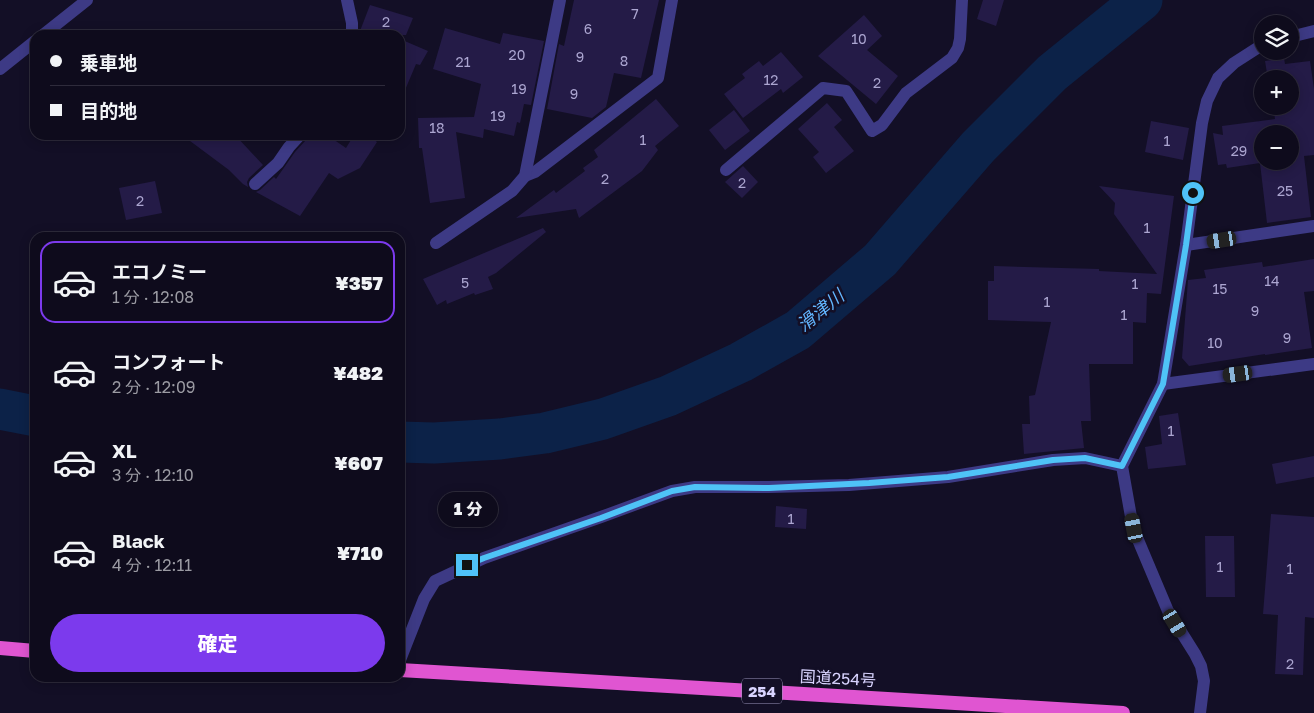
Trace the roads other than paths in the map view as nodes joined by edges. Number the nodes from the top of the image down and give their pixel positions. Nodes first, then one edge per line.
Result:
1 (87, 0) edge
2 (347, 0) edge
3 (560, 0) edge
4 (672, 0) edge
5 (962, 0) edge
6 (49, 30) edge
7 (352, 30) edge
8 (1314, 31) edge
9 (1299, 35) edge
10 (30, 45) edge
11 (1254, 50) edge
12 (0, 69) edge
13 (295, 140) edge
14 (726, 170) dead end
15 (525, 176) junction
16 (255, 184) dead end
17 (1314, 226) edge
18 (436, 243) dead end
19 (1186, 245) junction
20 (1314, 364) edge
21 (1163, 384) junction
22 (1122, 466) junction
23 (405, 647) edge
24 (0, 648) edge
25 (30, 651) edge
26 (405, 670) edge
27 (1123, 713) edge
28 (1200, 713) edge

1 - 6 street
2 - 7 street
3 - 15 street
4 - 15 street
5 - 14 street
8 - 9 street
10 - 12 street
11 - 19 street
13 - 16 street
15 - 18 street
17 - 19 street
19 - 21 street
20 - 21 street
21 - 22 street
22 - 23 street
22 - 28 street
24 - 25 highway
26 - 27 highway, 国道254号 / 254

